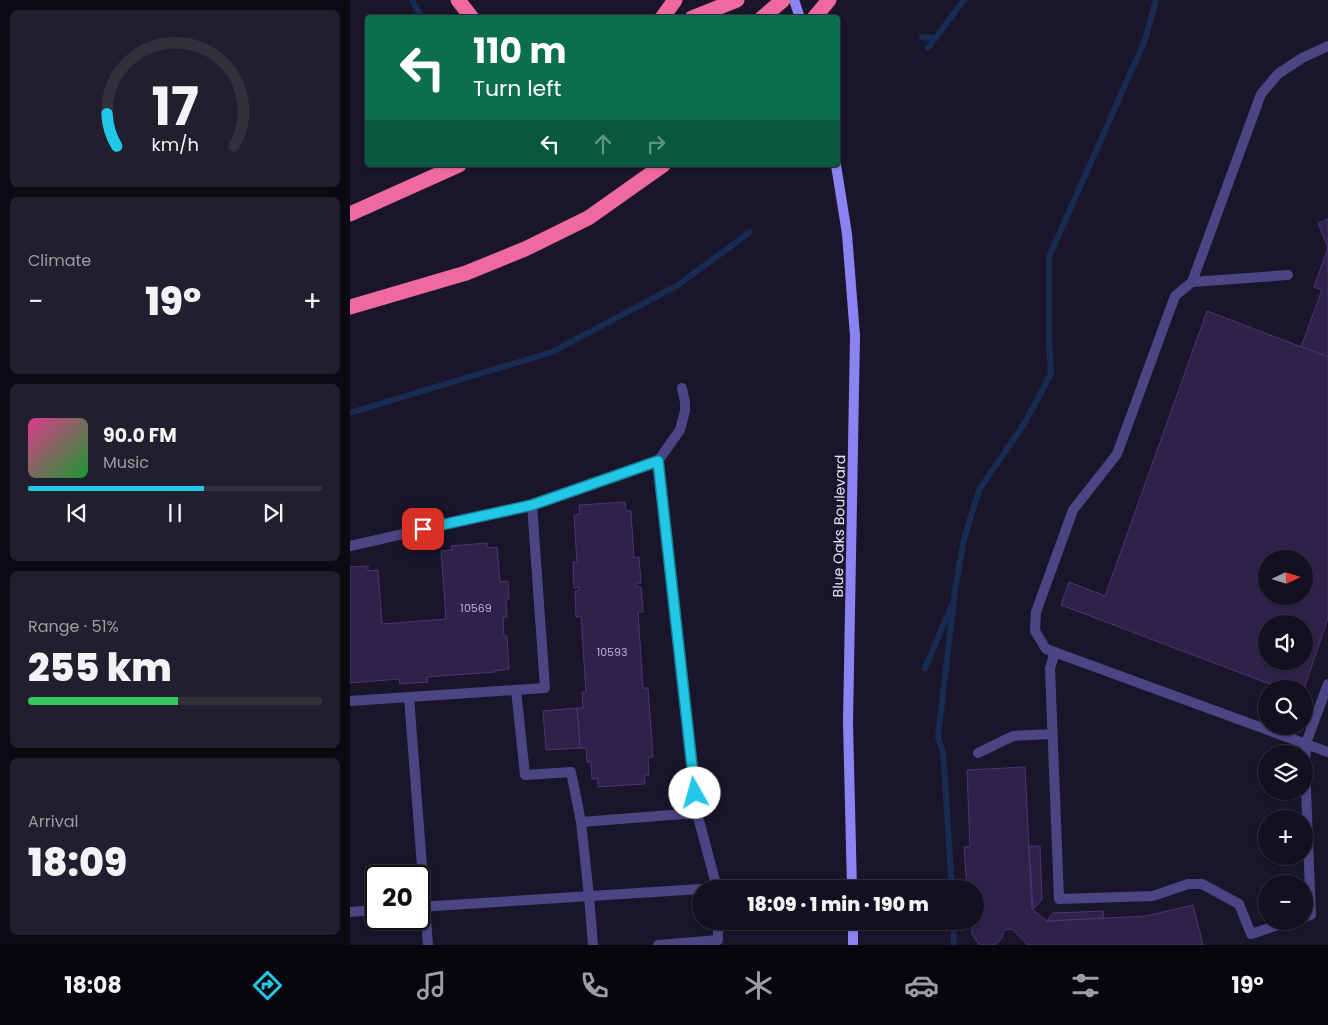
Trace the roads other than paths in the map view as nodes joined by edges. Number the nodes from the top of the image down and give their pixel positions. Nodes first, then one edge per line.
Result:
1 (458, 0) edge
2 (674, 0) edge
3 (737, 0) edge
4 (783, 0) edge
5 (794, 0) edge
6 (829, 0) edge
7 (470, 15) edge
8 (664, 15) edge
9 (700, 15) edge
10 (766, 15) edge
11 (799, 15) edge
12 (816, 15) edge
13 (1328, 46) edge
14 (455, 167) edge
15 (660, 167) edge
16 (836, 167) edge
17 (350, 214) edge
18 (1288, 275) dead end
19 (1192, 282) junction
20 (350, 307) edge
21 (682, 388) dead end
22 (658, 461) junction
23 (532, 505) junction
24 (350, 546) edge
25 (1055, 652) junction
26 (1328, 684) edge
27 (516, 690) junction
28 (409, 697) junction
29 (350, 701) edge
30 (1052, 734) junction
31 (1306, 743) junction
32 (1328, 752) edge
33 (978, 753) dead end
34 (697, 813) junction
35 (581, 822) junction
36 (419, 865) edge
37 (1309, 875) edge
38 (715, 880) edge
39 (852, 880) edge
40 (692, 890) edge
41 (589, 896) junction
42 (430, 906) edge
43 (365, 911) edge
44 (350, 912) edge
45 (426, 930) edge
46 (718, 930) edge
47 (853, 930) edge
48 (1263, 930) edge
49 (428, 945) edge
50 (593, 945) edge
51 (658, 945) edge
52 (853, 945) edge

1 - 7 highway
2 - 8 highway
3 - 9 highway
4 - 10 highway
5 - 11 main road
6 - 12 highway
13 - 19 lane
14 - 17 highway
15 - 20 highway
16 - 39 main road, Blue Oaks Boulevard
18 - 19 lane
19 - 25 lane
21 - 22 lane
22 - 23 lane
22 - 34 lane
23 - 24 lane
23 - 27 lane
25 - 30 lane
25 - 31 lane
26 - 31 lane
27 - 28 lane
27 - 35 lane
28 - 29 lane
28 - 36 lane
30 - 33 lane
30 - 48 lane
31 - 32 lane
31 - 37 lane
34 - 35 lane
34 - 38 lane
35 - 41 lane
40 - 41 lane
41 - 42 lane
41 - 50 lane
43 - 44 lane
45 - 49 lane
46 - 51 lane
47 - 52 main road

